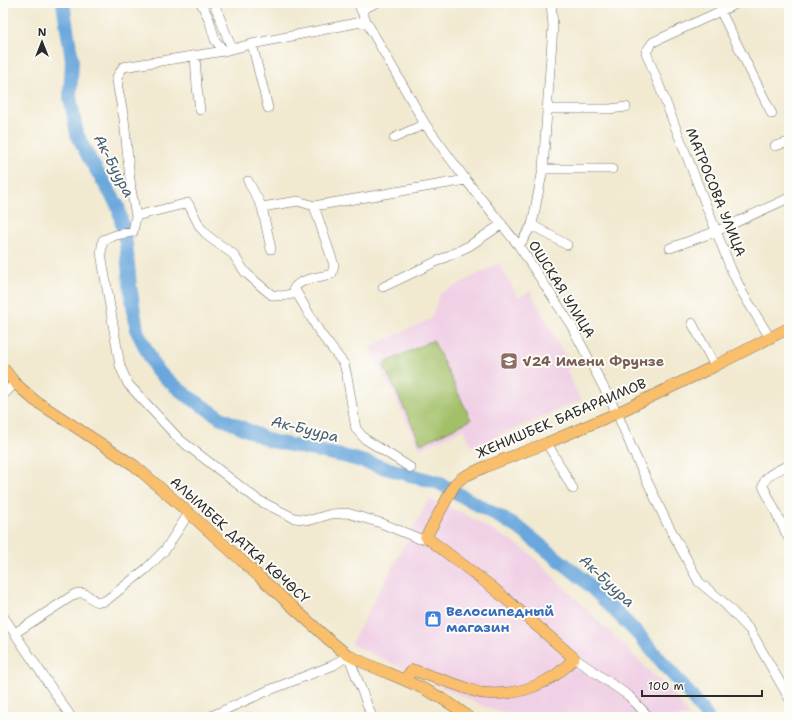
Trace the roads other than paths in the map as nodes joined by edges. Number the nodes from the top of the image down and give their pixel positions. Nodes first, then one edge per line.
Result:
1 (201, 3) edge
2 (214, 3) edge
3 (376, 3) edge
4 (551, 3) edge
5 (738, 3) edge
6 (359, 6) edge
7 (720, 10) junction
8 (366, 21) junction
9 (252, 44) junction
10 (228, 50) junction
11 (195, 55) junction
12 (626, 106) dead end
13 (268, 108) dead end
14 (547, 109) junction
15 (200, 110) dead end
16 (772, 114) dead end
17 (424, 124) junction
18 (394, 138) dead end
19 (789, 142) edge
20 (775, 146) dead end
21 (543, 169) junction
22 (612, 169) dead end
23 (466, 180) junction
24 (248, 181) dead end
25 (789, 198) edge
26 (314, 206) junction
27 (262, 207) junction
28 (136, 216) junction
29 (502, 224) junction
30 (532, 225) junction
31 (717, 231) junction
32 (567, 245) dead end
33 (519, 246) junction
34 (670, 248) dead end
35 (271, 249) dead end
36 (383, 287) dead end
37 (297, 293) junction
38 (692, 323) dead end
39 (789, 328) edge
40 (770, 338) junction
41 (715, 366) junction
42 (3, 368) edge
43 (15, 383) junction
44 (3, 395) edge
45 (617, 413) junction
46 (548, 443) junction
47 (789, 465) edge
48 (411, 468) dead end
49 (573, 489) dead end
50 (189, 513) junction
51 (426, 537) junction
52 (789, 539) edge
53 (3, 616) edge
54 (15, 632) junction
55 (348, 655) junction
56 (574, 658) junction
57 (404, 679) junction
58 (789, 698) edge
59 (213, 716) edge
60 (71, 717) edge
61 (372, 717) edge
62 (468, 717) edge
63 (649, 717) edge

1 - 10 street
2 - 10 street
3 - 6 street
4 - 14 street
5 - 7 street
6 - 8 street, ОШСКАЯ УЛИЦА
7 - 16 street
7 - 31 street, МАТРОСОВА УЛИЦА
8 - 9 street
8 - 17 street, ОШСКАЯ УЛИЦА
9 - 10 street
9 - 13 street
10 - 11 street
11 - 15 street
11 - 28 street
12 - 14 street
14 - 21 street
17 - 18 street
17 - 23 street, ОШСКАЯ УЛИЦА
19 - 20 street
21 - 22 street
21 - 30 street
23 - 26 street
23 - 29 street, ОШСКАЯ УЛИЦА
24 - 27 street
25 - 31 street
26 - 27 street
26 - 37 street
27 - 35 street
28 - 37 street
28 - 51 street
29 - 33 street, ОШСКАЯ УЛИЦА
29 - 36 street
30 - 32 street
30 - 33 street
31 - 34 street
31 - 40 street, МАТРОСОВА УЛИЦА
33 - 45 street, ОШСКАЯ УЛИЦА
37 - 48 street
38 - 41 street
39 - 40 main road, ЖЕНИШБЕК БАБАРАИМОВ
40 - 41 main road, ЖЕНИШБЕК БАБАРАИМОВ
41 - 45 main road, ЖЕНИШБЕК БАБАРАИМОВ
42 - 43 main road, АЛЫМБЕК ДАТКА КӨЧӨСҮ
43 - 44 street
43 - 50 main road, АЛЫМБЕК ДАТКА КӨЧӨСҮ
45 - 46 main road, ЖЕНИШБЕК БАБАРАИМОВ
45 - 58 street, ОШСКАЯ УЛИЦА
46 - 49 street
46 - 51 main road, ЖЕНИШБЕК БАБАРАИМОВ
47 - 52 street
50 - 54 street
50 - 55 main road, АЛЫМБЕК ДАТКА КӨЧӨСҮ
51 - 56 main road
53 - 54 street
54 - 60 street
55 - 57 main road, АЛЫМБЕК ДАТКА КӨЧӨСҮ
55 - 59 street
55 - 61 street
56 - 57 main road
56 - 63 street
57 - 62 main road, АЛЫМБЕК ДАТКА КӨЧӨСҮ

